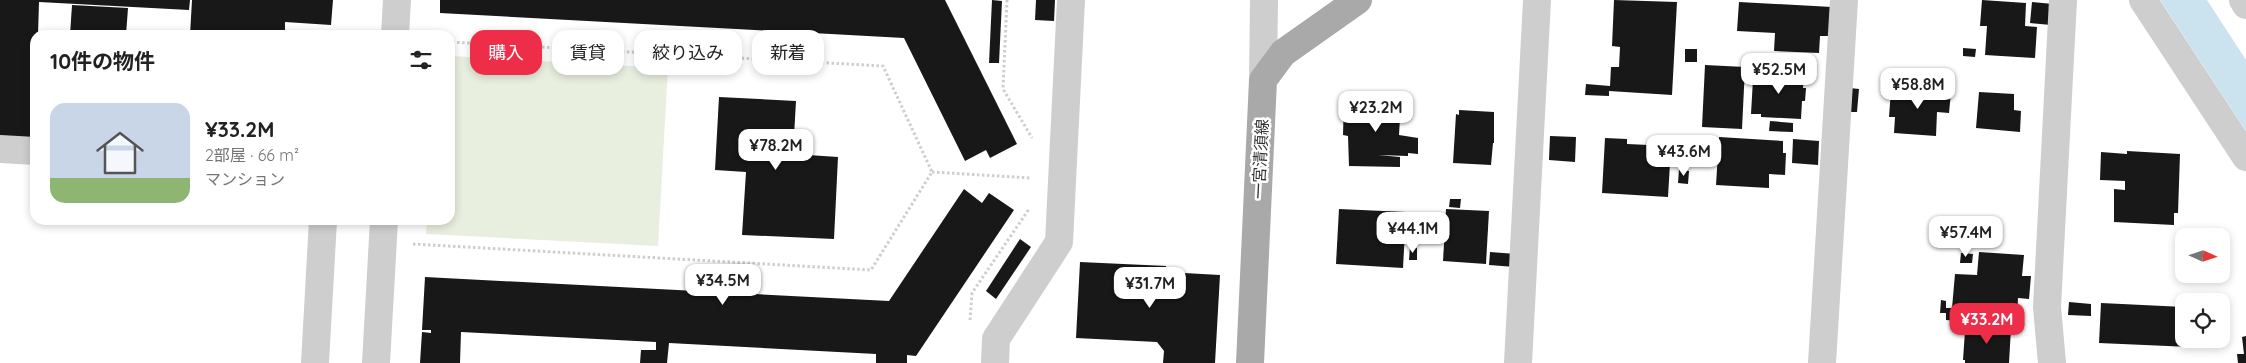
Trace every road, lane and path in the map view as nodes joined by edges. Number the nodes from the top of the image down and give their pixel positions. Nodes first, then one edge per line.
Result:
1 (397, 0) edge
2 (1008, 0) edge
3 (1071, 0) edge
4 (1264, 0) edge
5 (1358, 0) edge
6 (1537, 0) edge
7 (1844, 0) edge
8 (2063, 0) edge
9 (2143, 0) edge
10 (2243, 0) edge
11 (2246, 5) edge
12 (395, 30) edge
13 (455, 42) edge
14 (1263, 80) junction
15 (1035, 144) dead end
16 (0, 149) edge
17 (30, 151) edge
18 (2246, 157) edge
19 (932, 172) junction
20 (1055, 180) junction
21 (323, 225) edge
22 (383, 231) edge
23 (970, 328) dead end
24 (315, 363) edge
25 (376, 363) edge
26 (995, 363) edge
27 (1250, 363) edge
28 (1518, 363) edge
29 (1822, 363) edge
30 (2052, 363) edge

1 - 12 street
2 - 15 path
3 - 20 street
4 - 14 street
5 - 14 main road
6 - 28 street
7 - 29 street
8 - 30 street
9 - 18 street
10 - 11 street
13 - 19 path
14 - 27 main road, 一宮清須線
16 - 17 street
19 - 20 path
19 - 22 path
20 - 23 path
20 - 26 street
21 - 24 street
22 - 25 street

